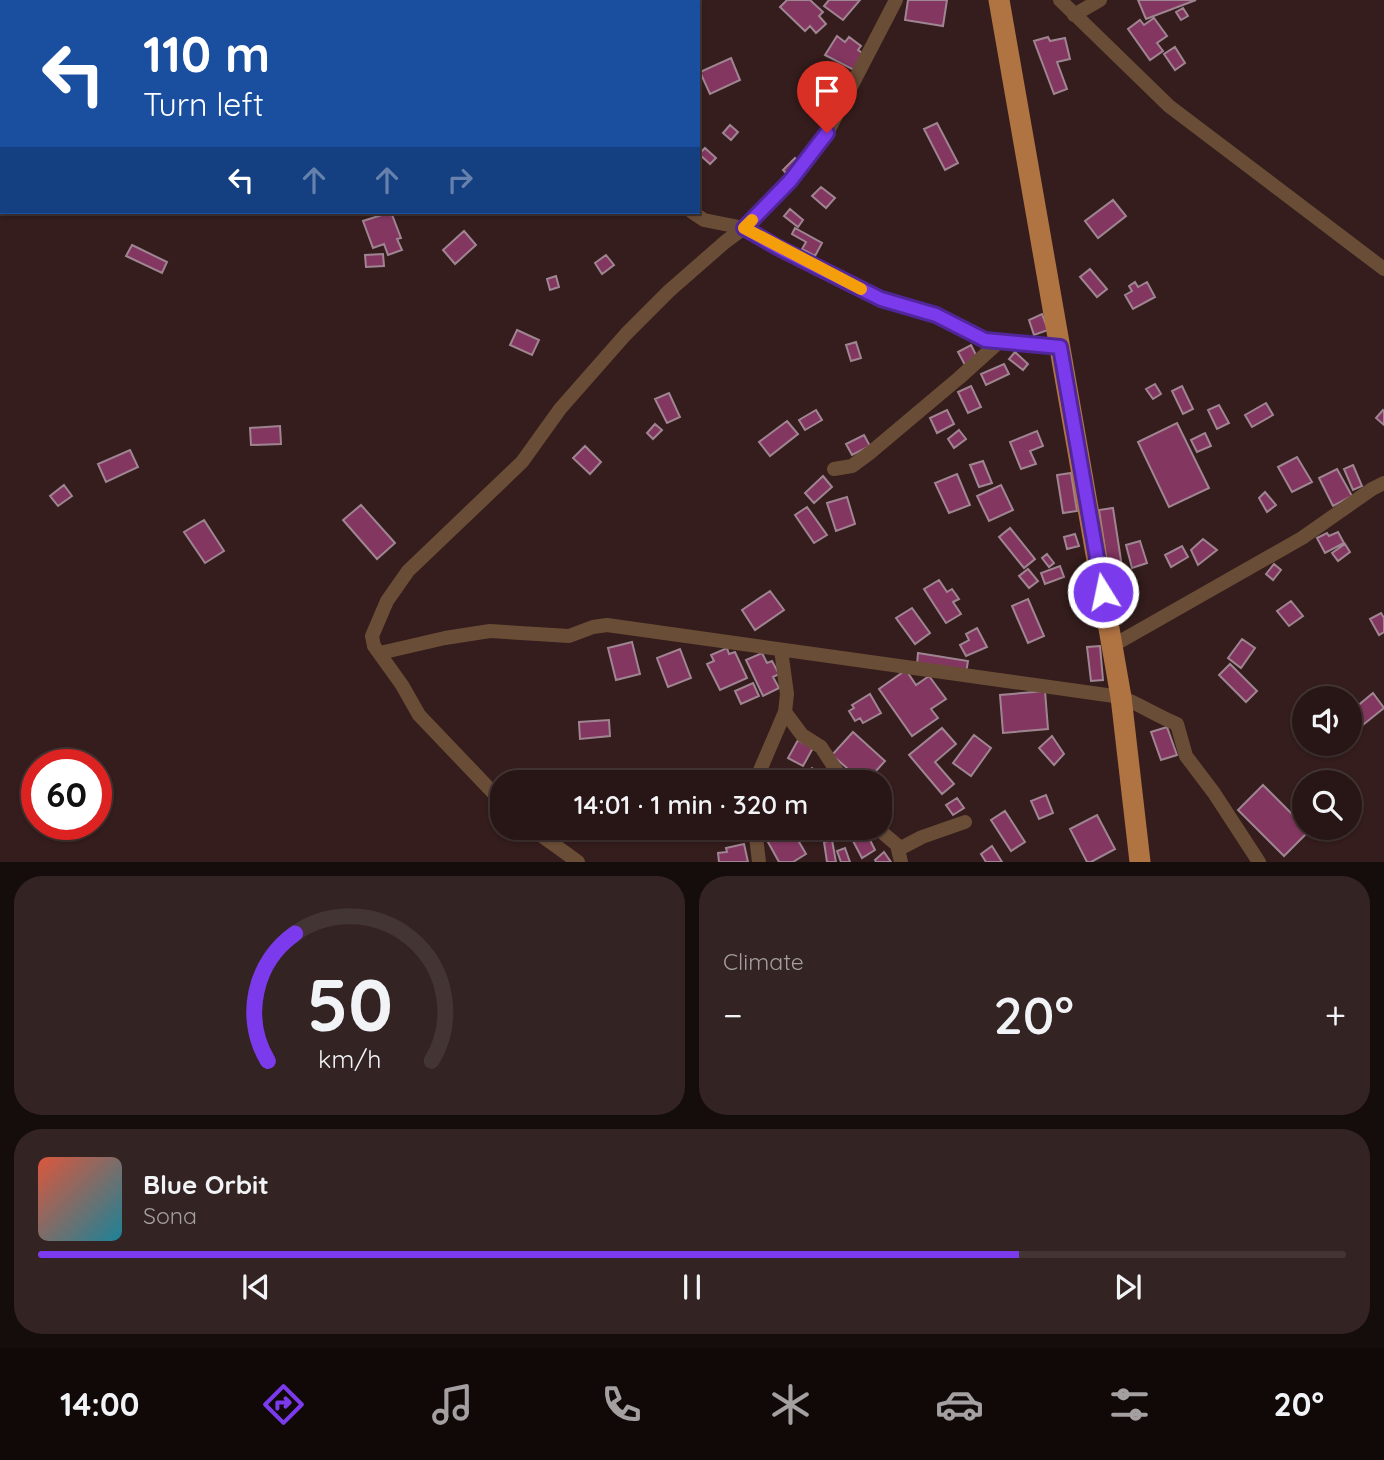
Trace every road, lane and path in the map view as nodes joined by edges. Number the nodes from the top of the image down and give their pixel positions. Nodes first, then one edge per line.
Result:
1 (896, 0) edge
2 (999, 0) edge
3 (1060, 0) edge
4 (1100, 0) edge
5 (1074, 15) junction
6 (695, 214) edge
7 (744, 228) junction
8 (1384, 269) edge
9 (999, 342) junction
10 (1060, 347) junction
11 (834, 469) dead end
12 (1384, 483) edge
13 (1112, 646) junction
14 (781, 650) junction
15 (380, 653) junction
16 (1121, 697) junction
17 (785, 712) junction
18 (760, 770) edge
19 (836, 770) edge
20 (490, 789) edge
21 (965, 822) dead end
22 (548, 840) edge
23 (756, 840) edge
24 (891, 840) edge
25 (897, 845) junction
26 (578, 862) edge
27 (759, 862) edge
28 (901, 862) edge
29 (1140, 862) edge
30 (1259, 862) edge

1 - 7 street
2 - 10 main road
3 - 5 street
4 - 5 street
5 - 8 street
6 - 7 street
7 - 9 street
7 - 15 street
9 - 10 street
9 - 11 street
10 - 13 main road
12 - 13 street
13 - 16 main road
14 - 15 street
14 - 16 street
14 - 17 street
15 - 20 street
16 - 29 main road
16 - 30 street
17 - 18 street
17 - 19 street
21 - 25 street
22 - 26 street
23 - 27 street
24 - 25 street
25 - 28 street

